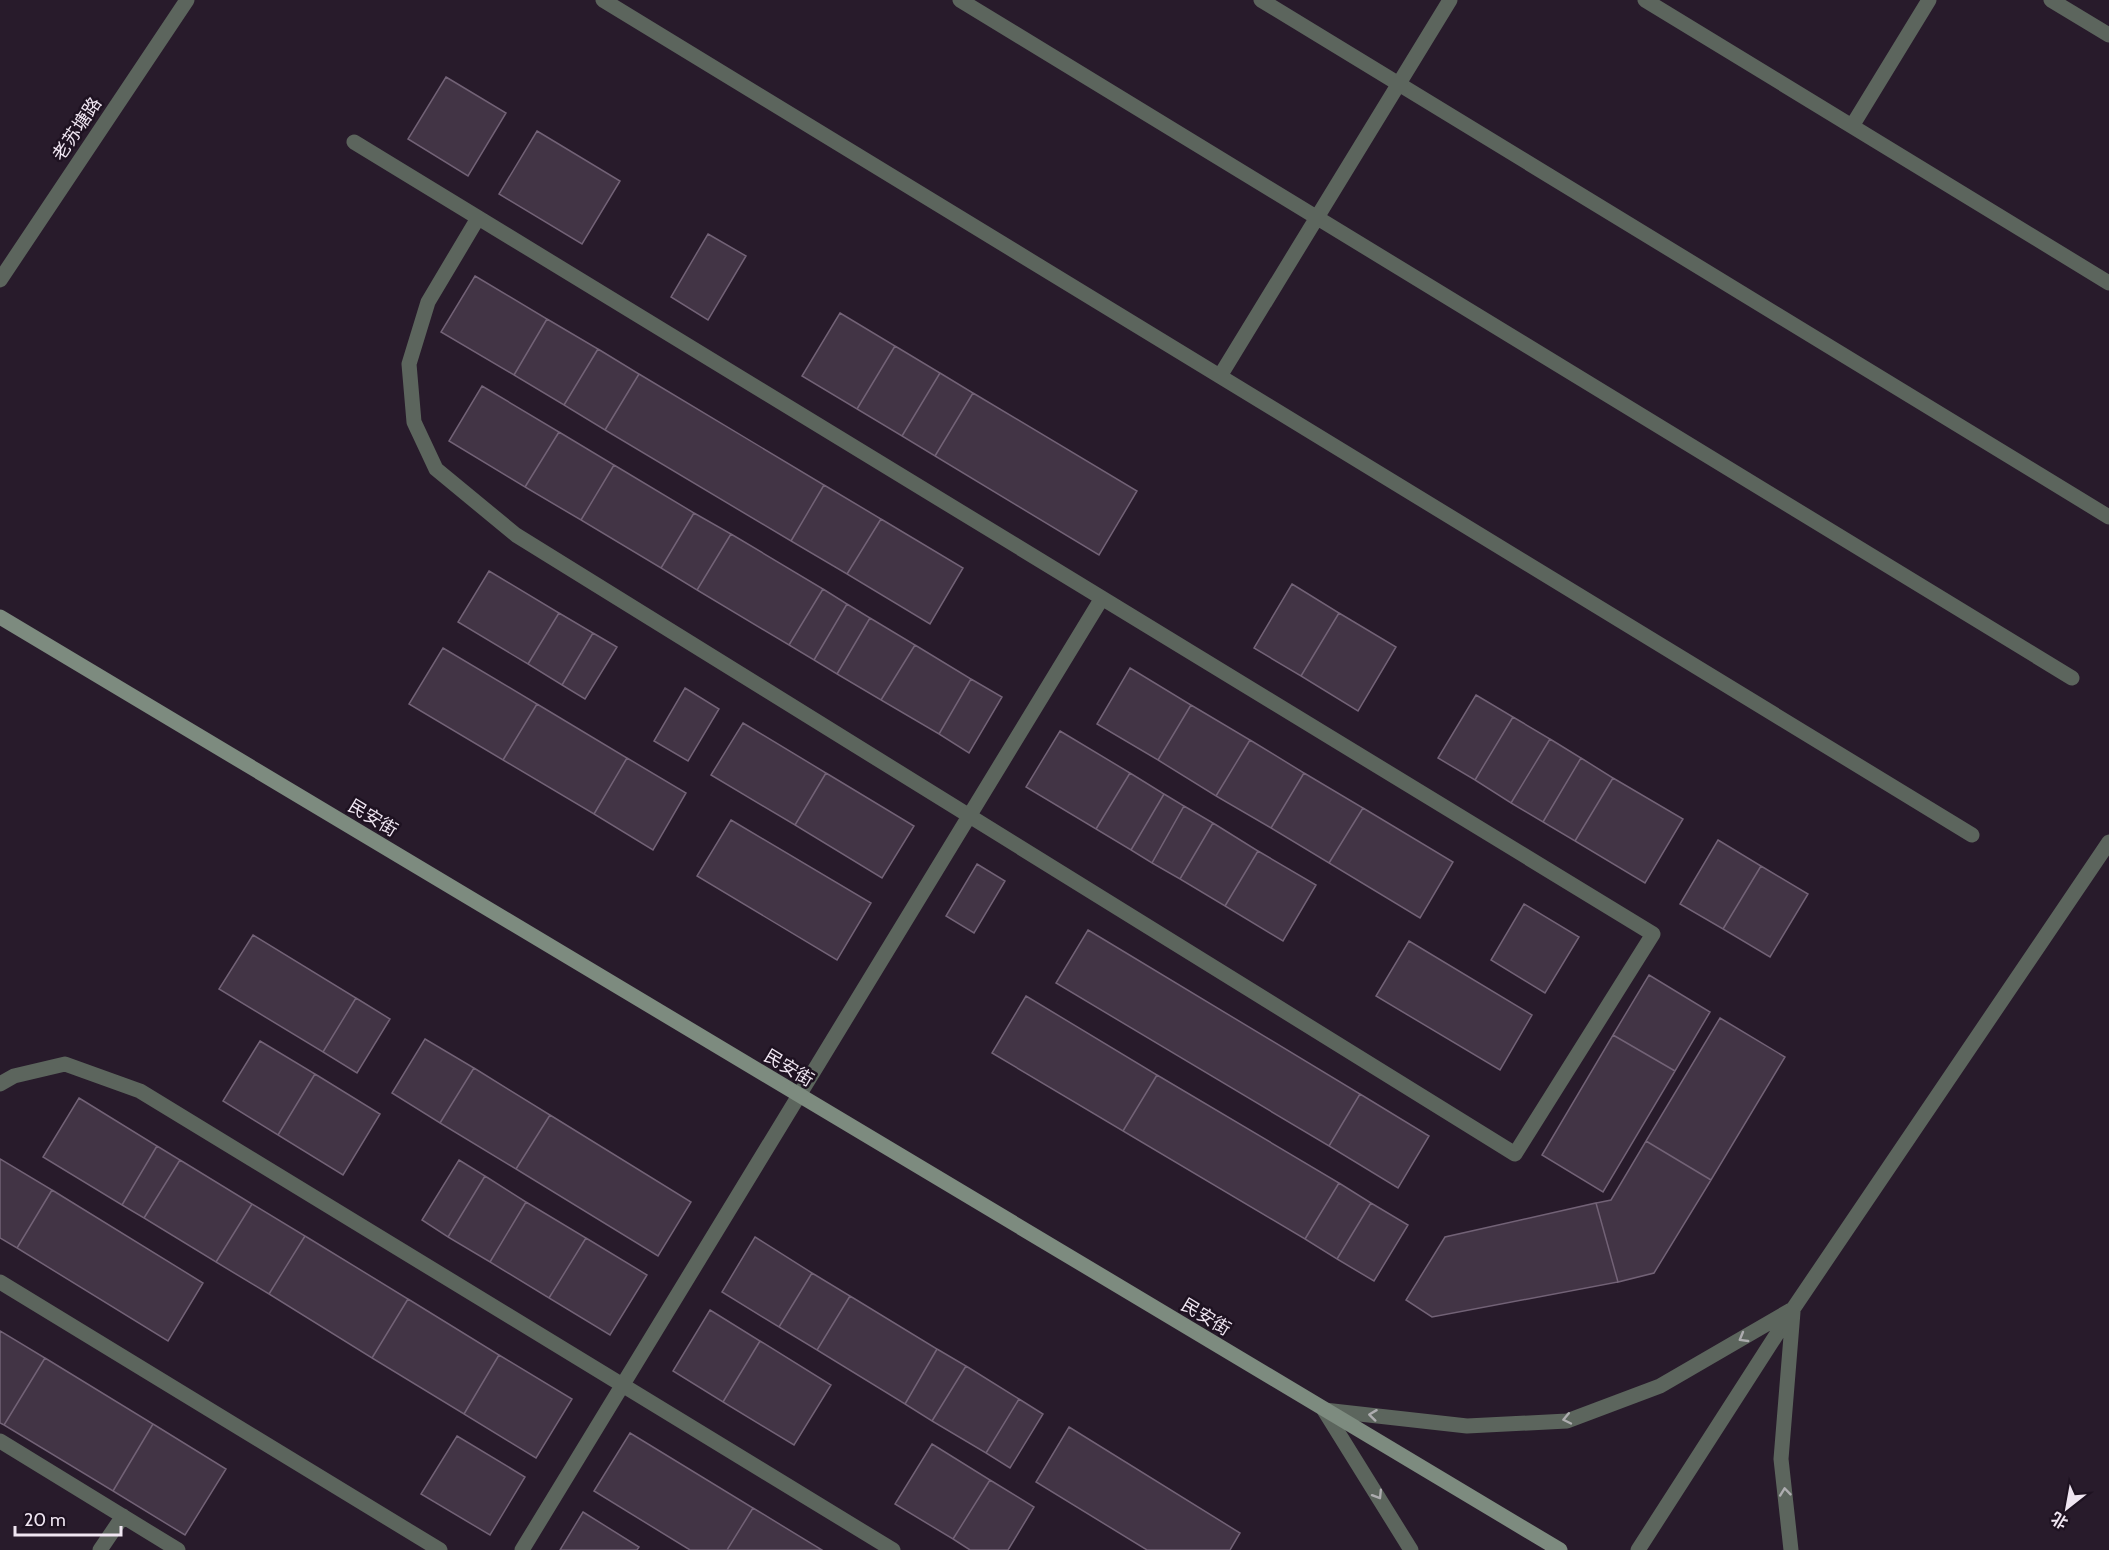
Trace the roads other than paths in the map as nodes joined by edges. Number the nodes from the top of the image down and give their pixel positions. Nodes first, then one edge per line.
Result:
1 (187, 0) edge
2 (603, 0) edge
3 (960, 0) edge
4 (1261, 0) edge
5 (1450, 0) edge
6 (1645, 0) edge
7 (1929, 0) edge
8 (2051, 0) edge
9 (2109, 35) edge
10 (1398, 84) junction
11 (1852, 126) junction
12 (354, 142) dead end
13 (1317, 217) junction
14 (478, 218) junction
15 (0, 279) edge
16 (2109, 283) edge
17 (1220, 376) junction
18 (2109, 517) edge
19 (1102, 598) junction
20 (0, 617) edge
21 (2072, 678) dead end
22 (970, 816) junction
23 (1972, 835) dead end
24 (2109, 842) edge
25 (0, 1084) edge
26 (799, 1096) junction
27 (0, 1282) edge
28 (1793, 1309) junction
29 (622, 1386) junction
30 (1324, 1410) junction
31 (0, 1441) edge
32 (123, 1516) junction
33 (100, 1550) edge
34 (178, 1550) edge
35 (440, 1550) edge
36 (522, 1550) edge
37 (893, 1550) edge
38 (1411, 1550) edge
39 (1560, 1550) edge
40 (1638, 1550) edge
41 (1791, 1550) edge

1 - 15 street, 老苏塘路
2 - 17 street
3 - 13 street
4 - 10 street
5 - 10 street
6 - 11 street
7 - 11 street
8 - 9 street
10 - 13 street
10 - 18 street
11 - 16 street
12 - 14 street
13 - 17 street
13 - 21 street
14 - 19 street
14 - 22 street
17 - 23 street
19 - 22 street
19 - 22 street
20 - 26 main road, 民安街
22 - 26 street
24 - 28 street
25 - 29 street
26 - 29 street
26 - 30 main road, 民安街
27 - 35 street
28 -> 30 street
28 - 40 street
41 -> 28 street
29 - 36 street
29 - 37 street
30 -> 38 street
30 - 39 main road, 民安街
31 - 32 street
32 - 33 street
32 - 34 street

